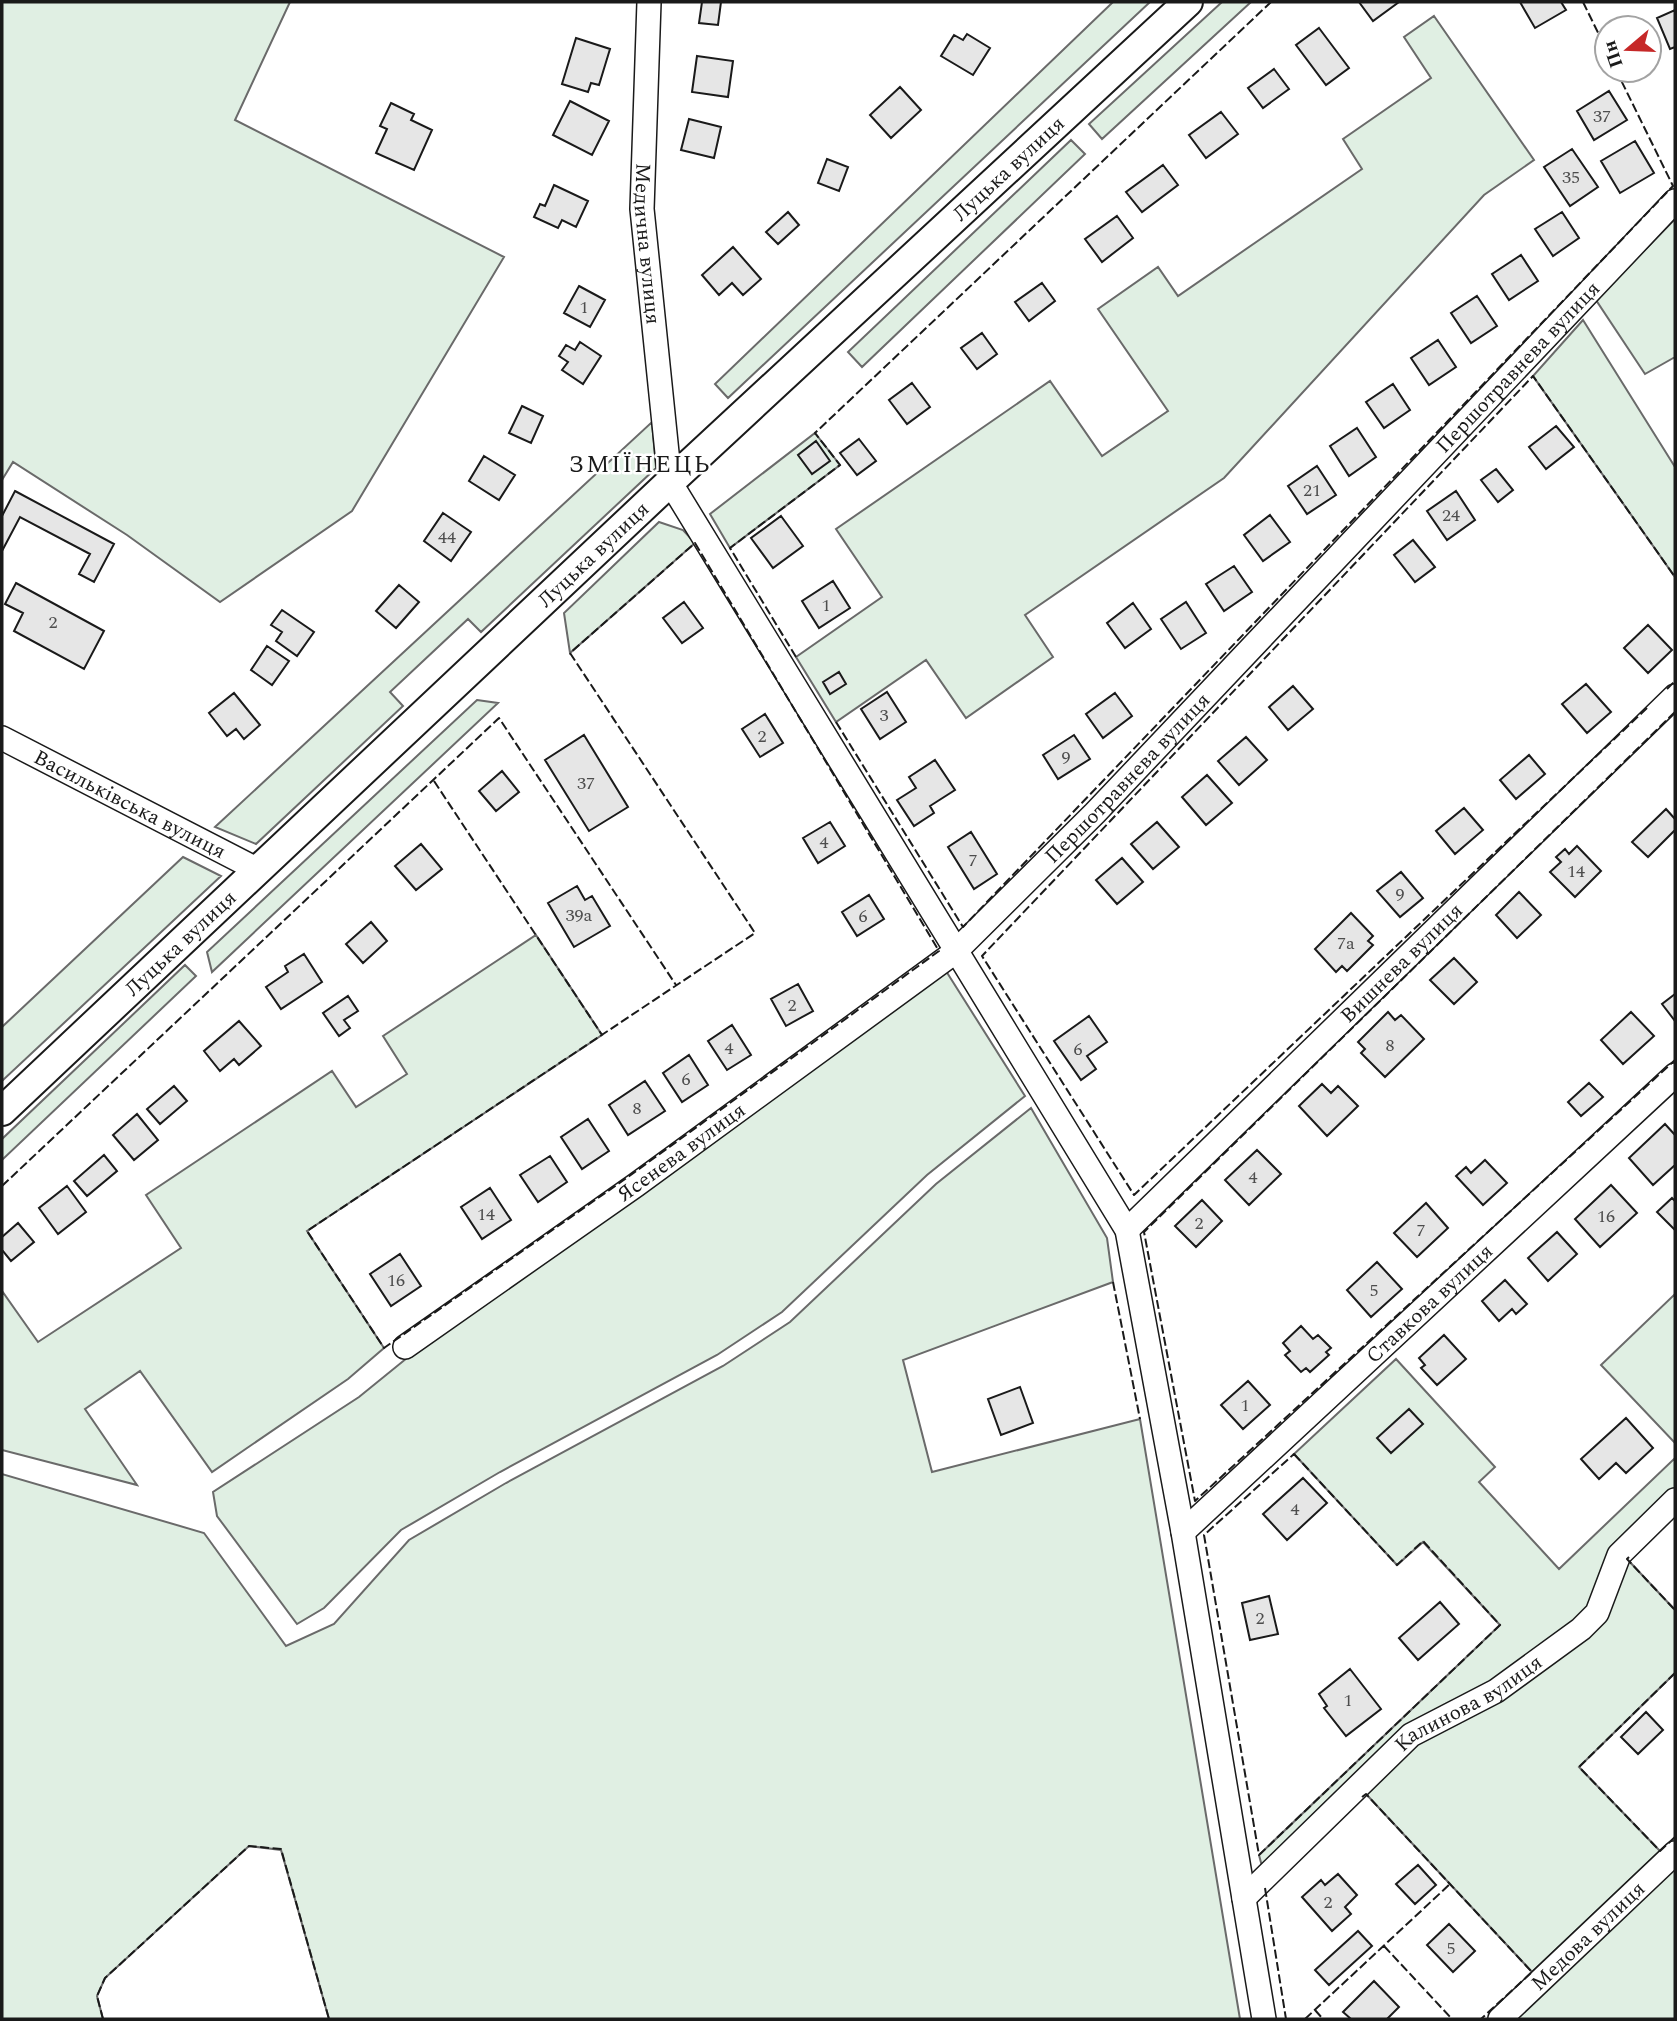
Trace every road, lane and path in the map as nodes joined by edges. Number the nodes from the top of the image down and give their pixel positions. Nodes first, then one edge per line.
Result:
1 (649, 2) edge
2 (1188, 2) edge
3 (1675, 201) edge
4 (670, 482) junction
5 (1675, 696) edge
6 (2, 738) edge
7 (256, 869) junction
8 (955, 952) junction
9 (1675, 1075) edge
10 (2, 1111) edge
11 (1127, 1230) junction
12 (405, 1347) dead end
13 (1675, 1500) edge
14 (1183, 1532) junction
15 (1675, 1853) edge
16 (1244, 1898) junction
17 (1264, 2019) edge
18 (1500, 2019) edge

1 - 4 street, Медична вулиця
2 - 4 main road, Луцька вулиця
3 - 8 street, Першотравнева вулиця
4 - 7 main road, Луцька вулиця
4 - 8 street
5 - 11 street, Вишнева вулиця
6 - 7 street, Васильківська вулиця
7 - 10 main road, Луцька вулиця
8 - 11 street
8 - 12 street, Ясенева вулиця
9 - 14 street, Ставкова вулиця
11 - 14 street
13 - 16 street, Калинова вулиця
14 - 16 street
15 - 18 street, Медова вулиця
16 - 17 street

